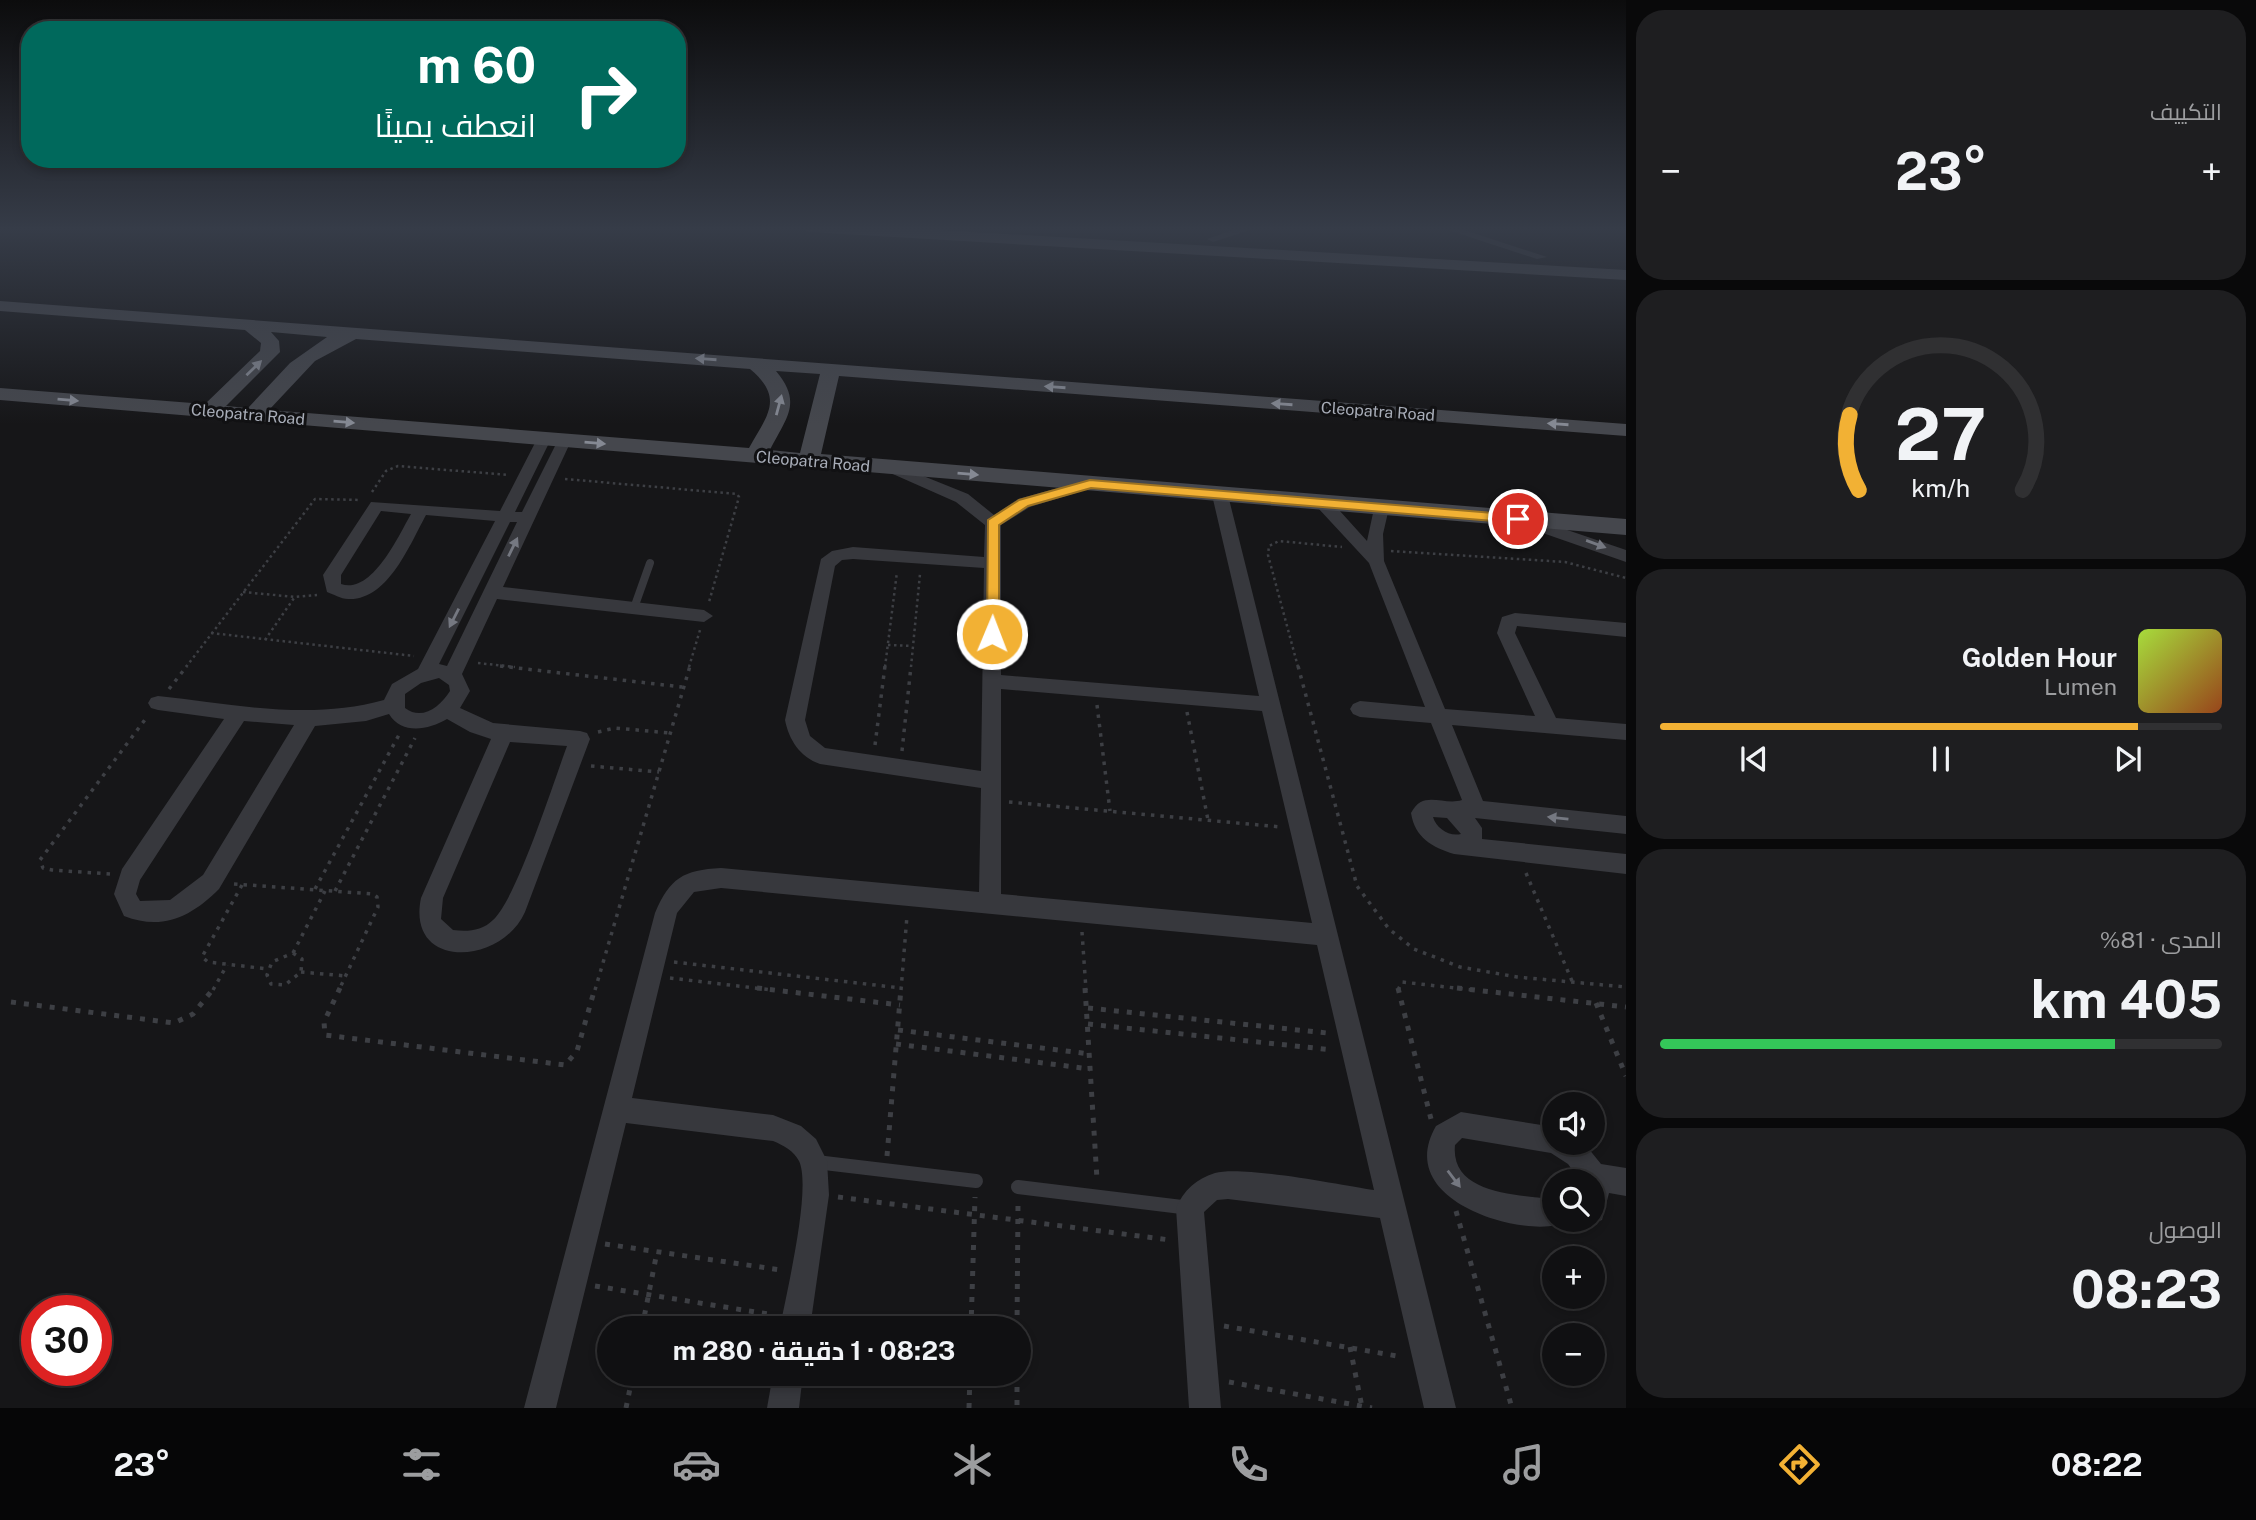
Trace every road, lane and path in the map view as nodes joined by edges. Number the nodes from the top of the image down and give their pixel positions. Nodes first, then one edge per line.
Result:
1 (0, 306) edge
2 (248, 324) junction
3 (354, 333) junction
4 (753, 362) junction
5 (831, 370) junction
6 (0, 394) edge
7 (210, 411) junction
8 (253, 415) junction
9 (1626, 430) edge
10 (554, 440) junction
11 (756, 456) junction
12 (809, 461) junction
13 (891, 467) junction
14 (525, 476) junction
15 (1090, 484) junction
16 (1220, 495) junction
17 (368, 500) dead end
18 (1324, 504) junction
19 (1381, 508) junction
20 (421, 510) junction
21 (505, 516) junction
22 (527, 518) junction
23 (1518, 519) junction
24 (993, 523) junction
25 (1626, 527) edge
26 (1373, 554) junction
27 (899, 556) junction
28 (1626, 556) edge
29 (922, 558) junction
30 (650, 563) dead end
31 (993, 563) junction
32 (1626, 578) edge
33 (332, 588) junction
34 (243, 592) dead end
35 (491, 592) junction
36 (295, 597) junction
37 (634, 608) junction
38 (704, 616) dead end
39 (1626, 630) edge
40 (211, 634) dead end
41 (265, 639) junction
42 (888, 645) junction
43 (912, 646) junction
44 (430, 665) junction
45 (455, 668) junction
46 (991, 681) junction
47 (683, 687) dead end
48 (1095, 689) junction
49 (1184, 696) junction
50 (158, 703) dead end
51 (1270, 704) junction
52 (1360, 709) dead end
53 (448, 710) junction
54 (240, 711) junction
55 (409, 715) junction
56 (1439, 716) junction
57 (309, 718) junction
58 (1549, 725) junction
59 (504, 732) junction
60 (1626, 732) edge
61 (670, 733) dead end
62 (580, 739) junction
63 (873, 763) junction
64 (570, 764) junction
65 (900, 768) junction
66 (659, 772) dead end
67 (991, 791) junction
68 (1476, 809) junction
69 (1110, 811) junction
70 (1208, 820) junction
71 (1626, 825) edge
72 (1300, 828) junction
73 (1517, 852) junction
74 (1626, 864) edge
75 (243, 884) dead end
76 (315, 890) dead end
77 (326, 891) dead end
78 (335, 891) dead end
79 (909, 896) junction
80 (990, 904) junction
81 (1081, 912) junction
82 (1326, 935) junction
83 (293, 953) junction
84 (227, 965) junction
85 (652, 967) junction
86 (268, 969) junction
87 (301, 972) junction
88 (346, 976) dead end
89 (1572, 981) junction
90 (1626, 987) edge
91 (901, 988) junction
92 (11, 1002) dead end
93 (1596, 1003) dead end
94 (900, 1004) junction
95 (1087, 1008) junction
96 (1088, 1024) junction
97 (898, 1030) junction
98 (1352, 1044) junction
99 (896, 1045) junction
100 (1090, 1054) junction
101 (1090, 1069) junction
102 (1626, 1076) edge
103 (616, 1109) junction
104 (1542, 1138) edge
105 (1576, 1155) edge
106 (814, 1161) junction
107 (1589, 1169) edge
108 (886, 1170) junction
109 (1605, 1179) edge
110 (976, 1181) joint
111 (1626, 1182) edge
112 (1018, 1187) joint
113 (815, 1195) junction
114 (1098, 1197) junction
115 (1392, 1206) junction
116 (1190, 1208) junction
117 (1542, 1211) edge
118 (975, 1215) junction
119 (1018, 1221) junction
120 (584, 1241) junction
121 (1192, 1243) junction
122 (657, 1252) junction
123 (804, 1274) junction
124 (572, 1283) junction
125 (649, 1295) junction
126 (645, 1316) edge
127 (759, 1316) edge
128 (797, 1316) edge
129 (971, 1316) edge
130 (1017, 1316) edge
131 (1198, 1321) junction
132 (1350, 1348) junction
133 (1429, 1361) junction
134 (1203, 1377) junction
135 (630, 1386) edge
136 (786, 1386) edge
137 (970, 1386) edge
138 (1017, 1386) edge
139 (1362, 1407) edge
140 (540, 1408) edge
141 (626, 1408) edge
142 (783, 1408) edge
143 (969, 1408) edge
144 (1017, 1408) edge
145 (1205, 1408) edge
146 (1373, 1408) edge
147 (1440, 1408) edge

1 - 2 main road, Cleopatra Road
2 - 3 main road, Cleopatra Road
7 -> 2 main road
4 -> 3 main road, Cleopatra Road
3 - 8 main road
4 - 5 main road, Cleopatra Road
11 -> 4 main road
9 -> 5 main road, Cleopatra Road
5 - 12 main road
6 -> 7 main road, Cleopatra Road
7 - 8 main road, Cleopatra Road
8 -> 10 main road, Cleopatra Road
10 -> 11 main road, Cleopatra Road
10 - 14 street
10 - 22 street
11 - 12 main road, Cleopatra Road
12 - 13 main road, Cleopatra Road
13 -> 15 main road, Cleopatra Road
13 - 24 street
14 - 17 path
14 - 21 street
15 - 16 main road, Cleopatra Road
15 - 24 street
16 - 18 main road, Cleopatra Road
16 - 51 street
18 - 19 main road, Cleopatra Road
18 - 26 street
19 - 23 main road, Cleopatra Road
19 - 26 street
20 - 21 street
20 - 33 street
20 - 33 street
21 - 22 street
21 -> 44 street
35 -> 22 street
23 - 25 main road, Cleopatra Road
23 -> 28 street
24 - 31 street
26 - 32 path
26 - 56 street
26 - 89 path
27 - 29 street
27 - 42 path
27 - 63 street
29 - 31 street
29 - 43 path
30 - 37 lane
31 - 46 street
33 - 36 path
34 - 36 path
35 - 37 street
35 - 45 street
36 - 41 path
37 - 38 street
39 - 58 street
40 - 41 path
41 - 44 path
42 - 43 path
42 - 63 path
43 - 65 path
44 - 45 street
44 - 55 street
45 - 47 path
45 - 53 street
46 - 48 street
46 - 67 street
48 - 49 street
48 - 69 path
49 - 51 street
49 - 70 path
50 - 54 street
51 - 72 street
52 - 56 street
53 - 55 street
53 - 59 street
54 - 57 street
54 - 57 street
55 - 57 street
55 - 76 path
55 - 78 path
56 - 58 street
56 - 68 street
58 - 60 street
59 - 62 street
59 - 64 street
61 - 62 path
62 - 64 street
63 - 65 street
64 - 66 path
65 - 67 street
67 - 69 path
67 - 80 street
71 -> 68 street
68 - 73 street
69 - 70 path
70 - 72 path
72 - 82 street
73 - 74 street
73 - 89 path
75 - 84 path
77 - 83 path
79 - 80 street
79 - 85 street
79 - 91 path
80 - 81 street
81 - 82 street
81 - 95 path
82 - 98 street
83 - 86 path
83 - 87 path
84 - 86 path
84 - 92 path
85 - 91 path
85 - 94 path
85 - 103 street
86 - 87 path
87 - 88 path
89 - 90 path
91 - 94 path
93 - 102 path
94 - 97 path
95 - 96 path
95 - 98 path
96 - 98 path
96 - 100 path
97 - 99 path
97 - 100 path
98 - 115 street
99 - 101 path
99 - 108 path
100 - 101 path
101 - 114 path
103 - 106 street
103 - 120 street
104 -> 117 street
105 - 107 street
106 - 108 lane
106 - 113 street
108 - 110 lane
109 - 111 street
110 - 118 path
112 - 114 lane
112 - 119 path
113 - 118 path
113 - 123 street
114 - 116 lane
115 - 116 street
115 - 133 street
116 - 121 street
118 - 119 path
118 - 129 path
119 - 121 path
119 - 130 path
120 - 122 path
120 - 124 street
121 - 131 street
122 - 123 path
122 - 125 path
123 - 128 street
124 - 125 path
124 - 140 street
125 - 126 path
125 - 127 path
131 - 132 path
131 - 134 street
132 - 133 path
132 - 139 path
133 - 147 street
134 - 139 path
134 - 145 street
135 - 141 path
136 - 142 street
137 - 143 path
138 - 144 path
139 - 146 path

